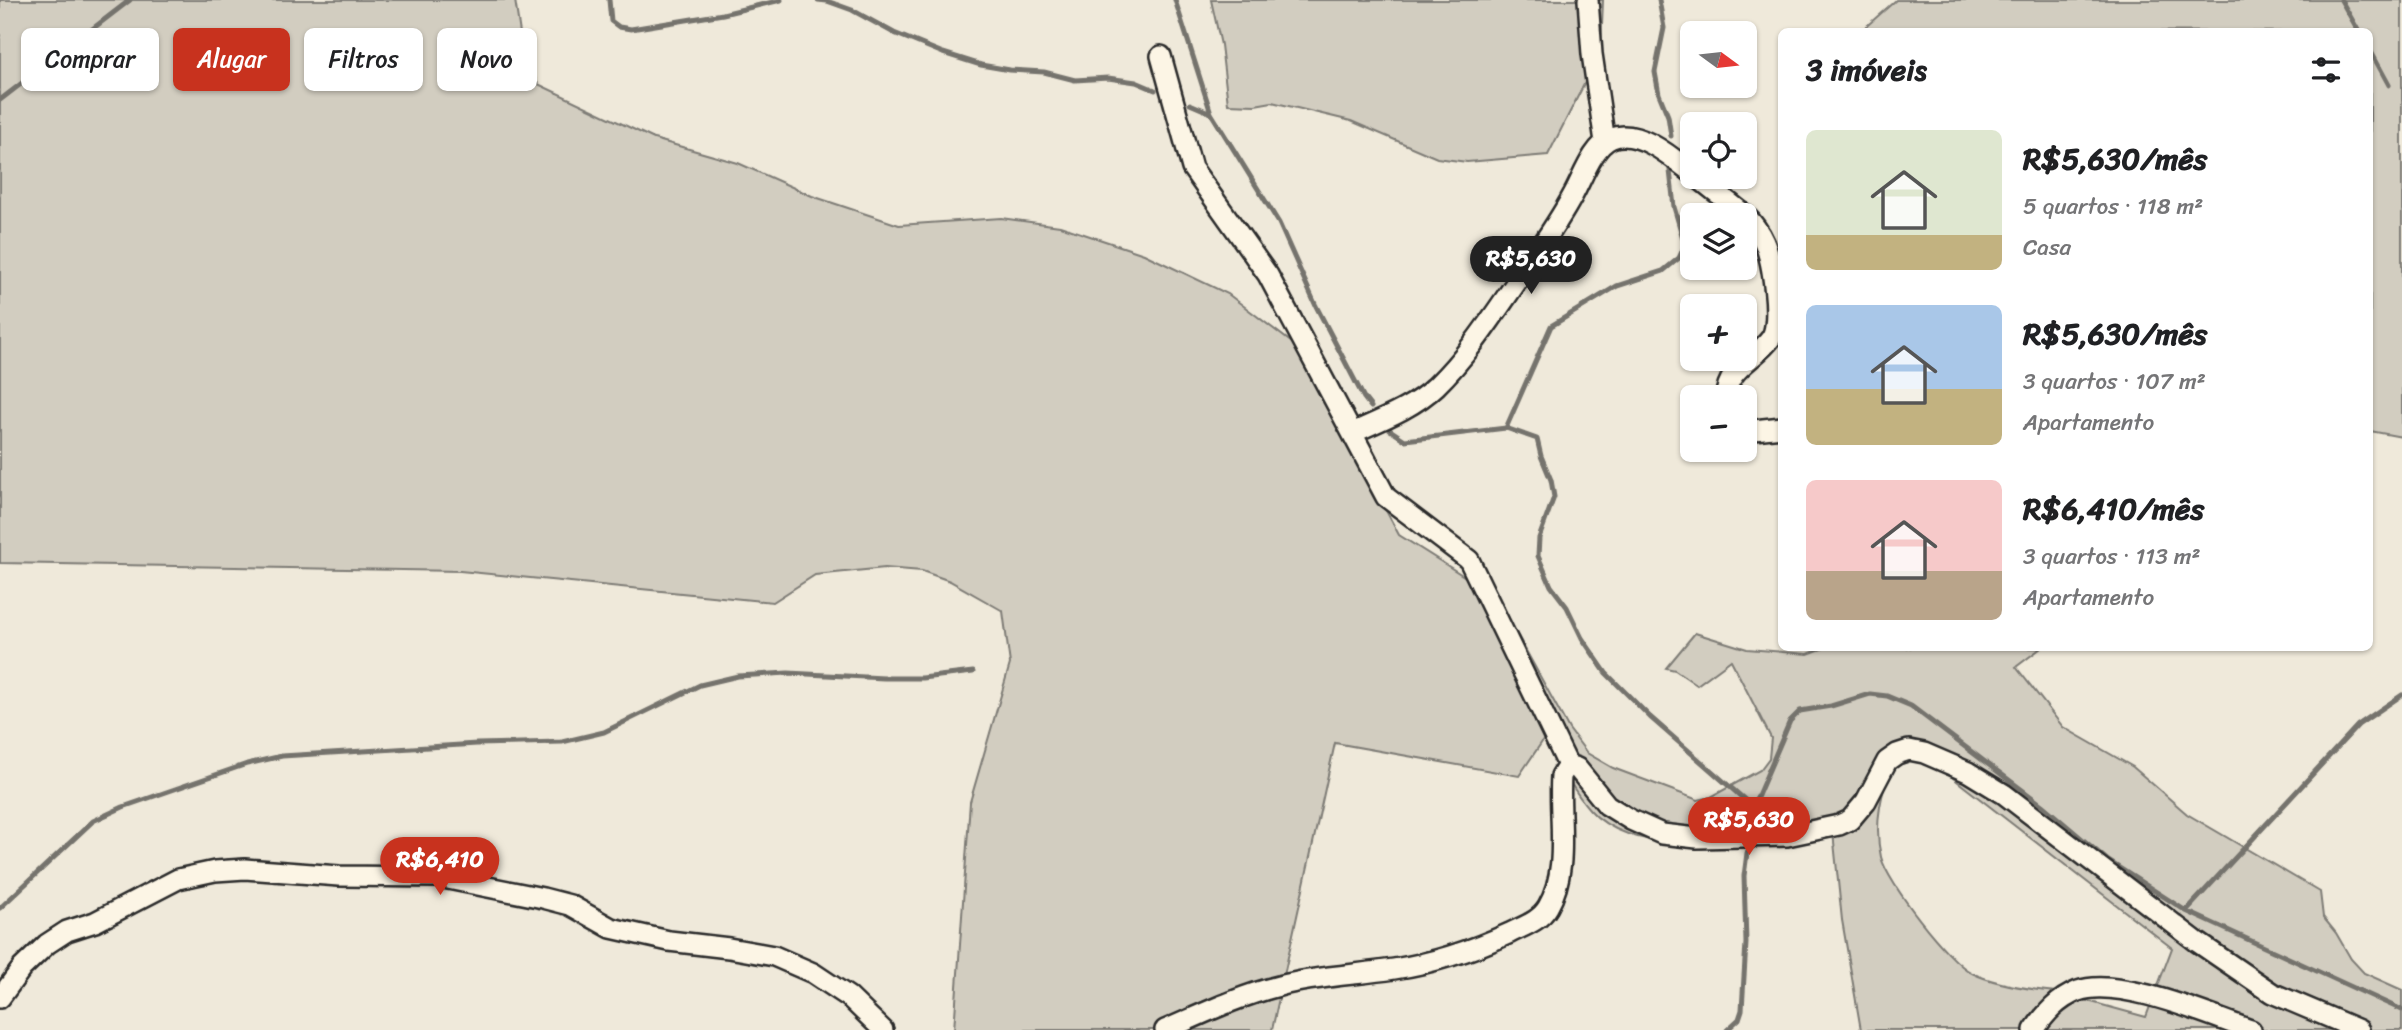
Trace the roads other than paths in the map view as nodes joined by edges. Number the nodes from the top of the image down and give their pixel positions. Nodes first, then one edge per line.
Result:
1 (1588, 0) edge
2 (1161, 56) dead end
3 (1605, 142) junction
4 (1680, 163) edge
5 (1712, 189) edge
6 (1730, 203) edge
7 (1757, 228) edge
8 (1728, 385) edge
9 (1778, 427) edge
10 (1757, 430) edge
11 (1352, 433) junction
12 (1568, 765) junction
13 (0, 998) edge
14 (883, 1030) edge
15 (1165, 1030) edge
16 (2034, 1030) edge
17 (2251, 1030) edge
18 (2359, 1030) edge

1 - 3 street
2 - 11 street
3 - 4 street
3 - 11 street
5 - 6 street
7 - 8 street
9 - 10 street
11 - 12 street
12 - 15 street
12 - 18 street
13 - 14 street
16 - 17 street

